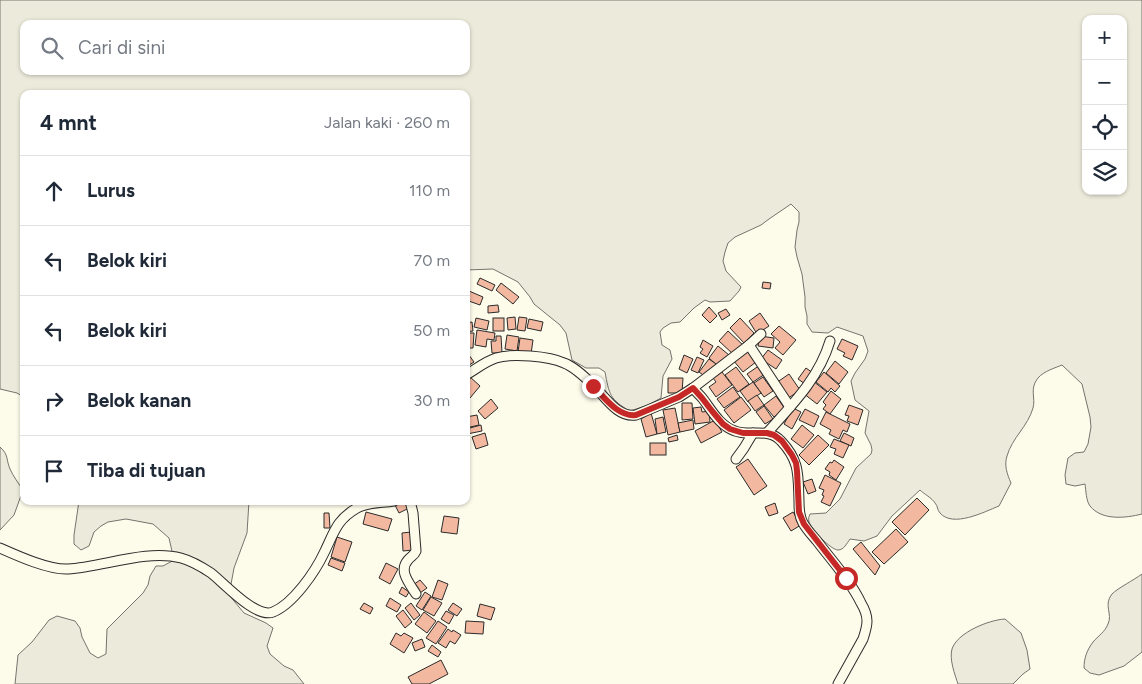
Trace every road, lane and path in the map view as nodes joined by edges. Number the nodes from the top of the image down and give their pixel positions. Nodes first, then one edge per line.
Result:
1 (761, 334) dead end
2 (830, 341) dead end
3 (749, 345) junction
4 (470, 373) edge
5 (693, 388) junction
6 (790, 406) junction
7 (753, 433) junction
8 (767, 433) junction
9 (736, 459) dead end
10 (366, 505) edge
11 (411, 505) edge
12 (0, 548) edge
13 (416, 594) dead end
14 (838, 684) edge

1 - 3 street
2 - 6 street
3 - 5 street
3 - 6 street
4 - 5 street
5 - 7 street
6 - 8 street
7 - 8 street
7 - 9 street
8 - 14 street
10 - 12 street
11 - 13 street

